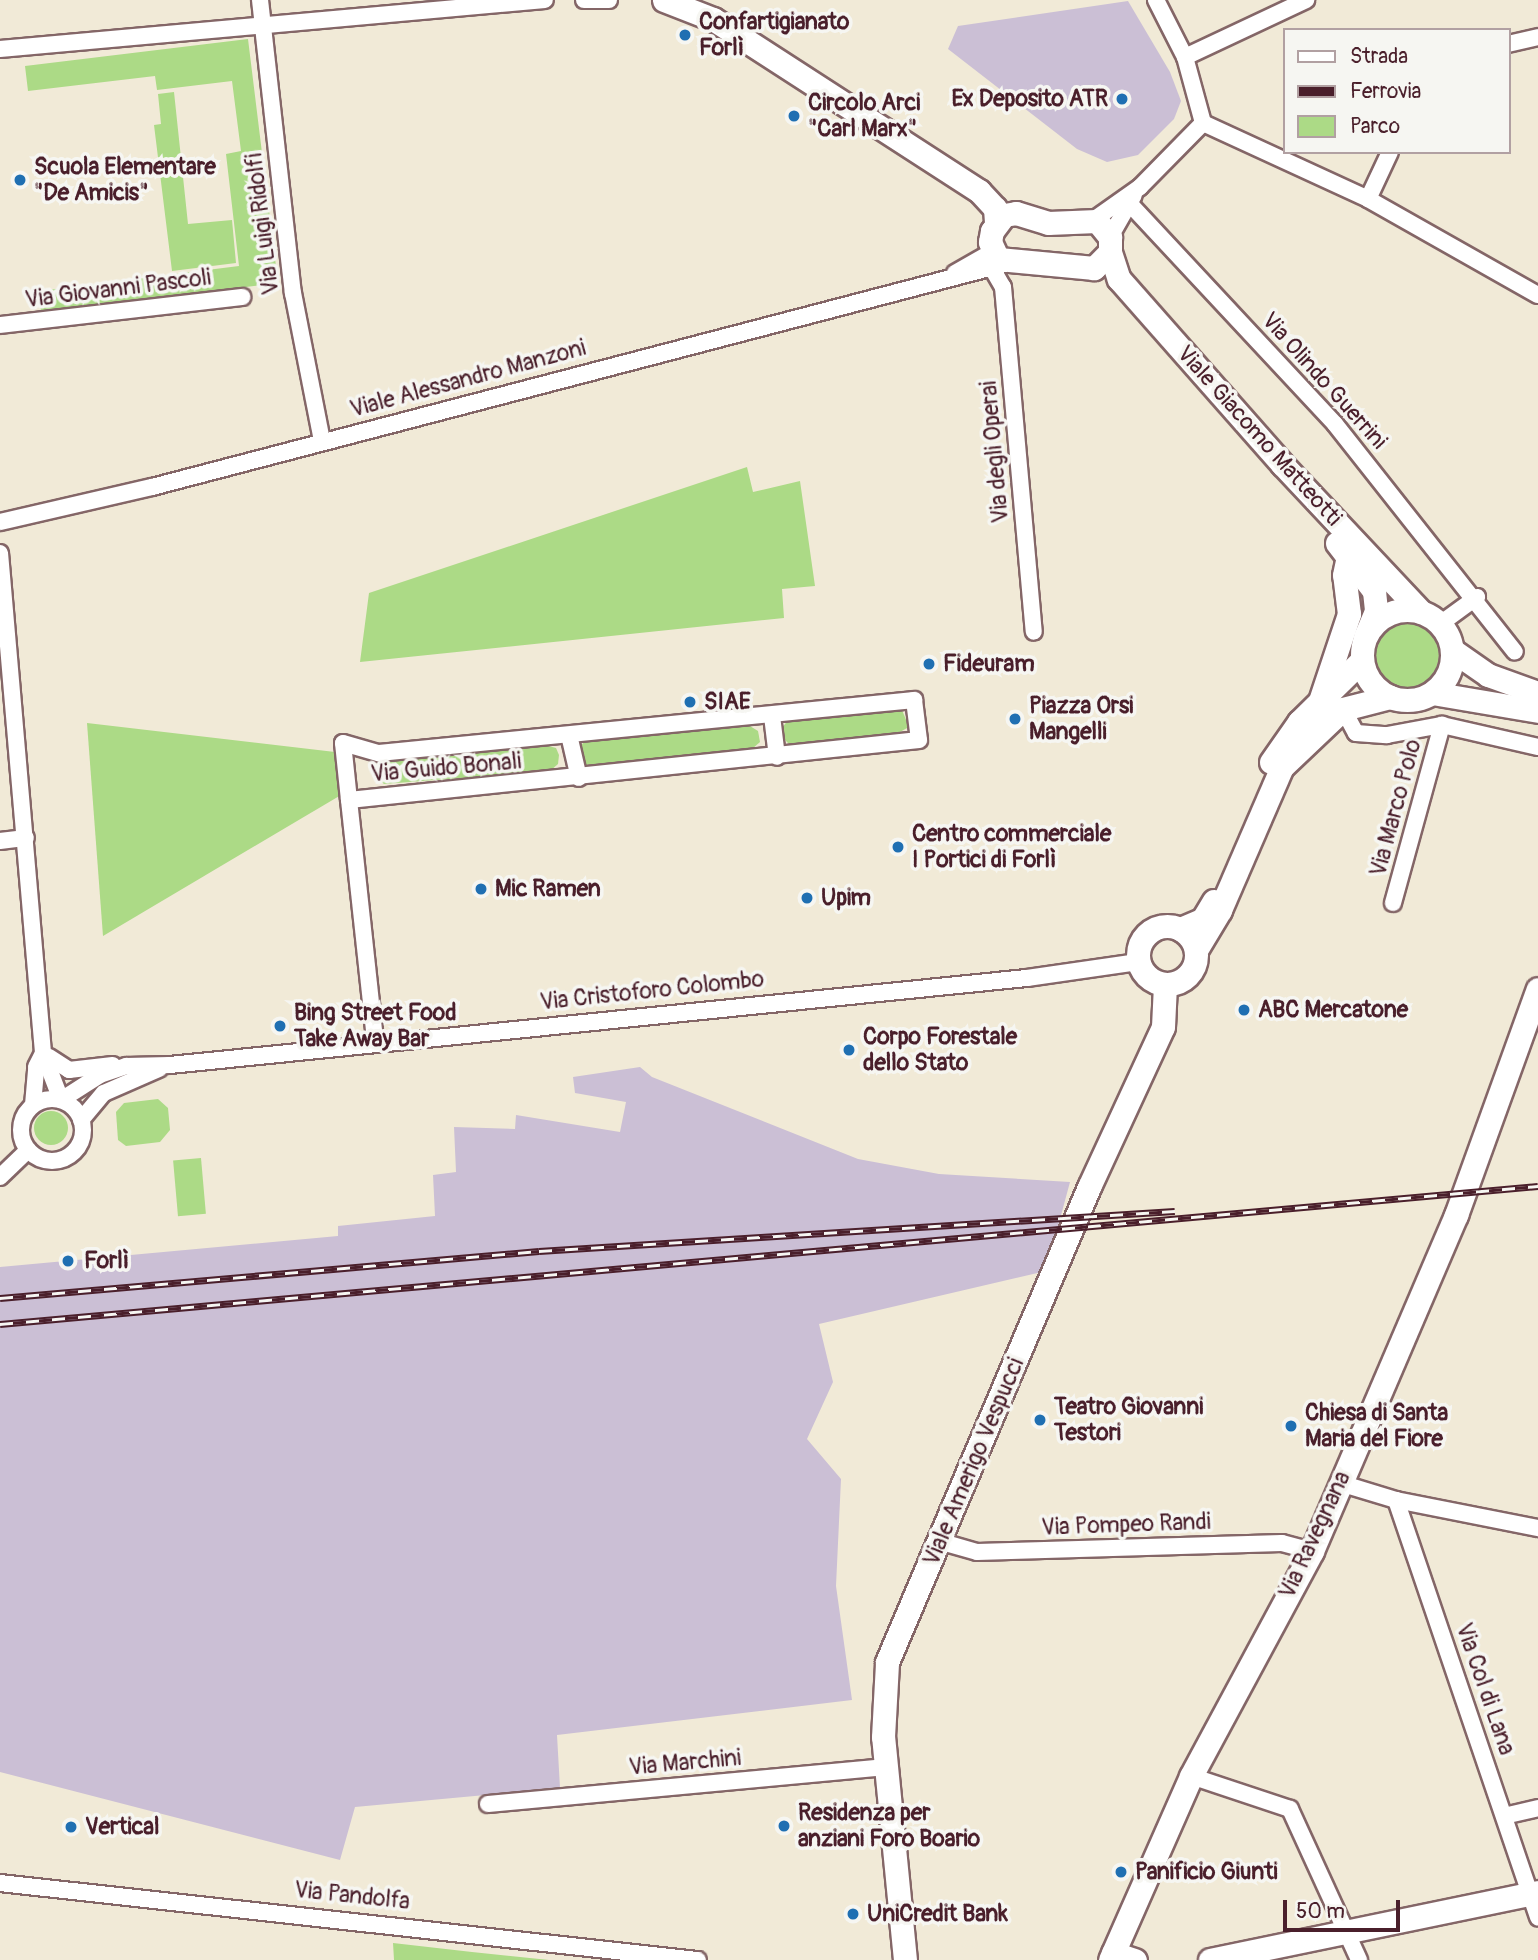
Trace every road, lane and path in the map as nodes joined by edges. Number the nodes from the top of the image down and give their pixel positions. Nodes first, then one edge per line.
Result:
1 (260, 0) edge
2 (545, 0) edge
3 (584, 0) edge
4 (609, 0) edge
5 (664, 0) edge
6 (713, 0) edge
7 (1156, 0) edge
8 (1306, 0) edge
9 (264, 27) junction
10 (1538, 37) edge
11 (1510, 44) edge
12 (0, 49) edge
13 (1185, 57) junction
14 (1203, 122) junction
15 (1389, 154) edge
16 (1140, 187) junction
17 (1368, 199) junction
18 (1129, 203) junction
19 (1006, 217) junction
20 (1092, 220) junction
21 (1110, 245) junction
22 (998, 262) junction
23 (1094, 268) junction
24 (1538, 295) edge
25 (242, 297) dead end
26 (0, 325) edge
27 (322, 441) junction
28 (0, 522) edge
29 (0, 553) edge
30 (1348, 556) junction
31 (1476, 597) junction
32 (1431, 618) junction
33 (1034, 632) dead end
34 (1365, 637) junction
35 (1452, 650) junction
36 (1515, 652) dead end
37 (1361, 661) junction
38 (1432, 693) junction
39 (1538, 693) edge
40 (1390, 698) junction
41 (1319, 705) junction
42 (1343, 709) junction
43 (1538, 712) edge
44 (772, 716) junction
45 (1442, 725) junction
46 (569, 735) junction
47 (1538, 747) edge
48 (777, 757) junction
49 (579, 778) junction
50 (349, 800) junction
51 (26, 838) junction
52 (0, 841) edge
53 (1393, 903) dead end
54 (1180, 929) junction
55 (1196, 950) junction
56 (1138, 962) junction
57 (1165, 985) junction
58 (1538, 989) edge
59 (375, 1041) junction
60 (43, 1053) junction
61 (170, 1065) junction
62 (126, 1066) junction
63 (61, 1100) junction
64 (33, 1105) junction
65 (81, 1120) junction
66 (28, 1150) junction
67 (0, 1178) edge
68 (1340, 1483) junction
69 (1396, 1500) junction
70 (1538, 1528) edge
71 (942, 1542) junction
72 (1312, 1551) junction
73 (886, 1767) junction
74 (1191, 1776) junction
75 (488, 1804) dead end
76 (1538, 1808) edge
77 (1504, 1815) junction
78 (0, 1883) edge
79 (1534, 1893) edge
80 (1538, 1917) edge
81 (1348, 1932) junction
82 (1110, 1958) edge
83 (698, 1960) edge
84 (905, 1960) edge
85 (1135, 1960) edge
86 (1210, 1960) edge
87 (1359, 1960) edge

1 - 9 street, Via Luigi Ridolfi
2 - 9 street
3 - 4 street
5 - 19 main road
6 - 19 main road
7 - 13 street
8 - 13 street
9 - 12 street
9 - 27 street, Via Luigi Ridolfi
10 - 11 street
13 - 14 street
14 - 16 street
14 - 17 street
15 - 17 street
16 - 18 street
16 - 20 street
17 - 24 street
18 - 21 street
18 - 31 street, Via Olindo Guerrini
19 - 20 main road
19 - 22 main road
20 - 21 main road
21 - 23 main road
21 - 32 main road, Viale Giacomo Matteotti
22 - 23 main road
22 - 27 street, Viale Alessandro Manzoni
22 - 33 street, Via degli Operai
23 - 30 main road, Viale Giacomo Matteotti
25 - 26 street, Via Giovanni Pascoli
27 - 28 street, Viale Alessandro Manzoni
29 - 51 street
30 - 34 main road, Viale Giacomo Matteotti
30 - 41 main road
31 - 32 street
31 - 36 street, Via Olindo Guerrini
32 - 34 main road
32 - 35 main road
34 - 37 main road
35 - 38 main road
35 - 39 main road
37 - 40 main road
37 - 41 main road
38 - 40 main road
38 - 43 main road
40 - 42 main road
41 - 54 main road
42 - 45 street
42 - 55 main road
44 - 46 street, Via Guido Bonali
44 - 48 street
44 - 48 street, Via Guido Bonali
45 - 47 street
45 - 53 street, Via Marco Polo
46 - 49 street
46 - 50 street, Via Guido Bonali
48 - 49 street, Via Guido Bonali
49 - 50 street, Via Guido Bonali
50 - 59 street
51 - 52 street
51 - 60 street
54 - 55 main road
54 - 56 main road
55 - 57 main road
56 - 57 main road
56 - 59 street, Via Cristoforo Colombo
57 - 71 main road, Viale Amerigo Vespucci
58 - 68 main road, Via Ravegnana
59 - 61 street, Via Cristoforo Colombo
60 - 62 street
60 - 63 street
60 - 64 street
61 - 62 street
61 - 65 street
62 - 63 street
63 - 64 street
63 - 65 street
64 - 66 street
65 - 66 street
66 - 67 street
68 - 69 street
68 - 72 main road, Via Ravegnana
69 - 70 street
69 - 77 street, Via Col di Lana
71 - 72 street, Via Pompeo Randi
71 - 73 main road, Viale Amerigo Vespucci
72 - 74 main road, Via Ravegnana
73 - 75 street, Via Marchini
73 - 84 main road, Viale Amerigo Vespucci
74 - 81 street
74 - 82 main road, Via Ravegnana
76 - 77 street
77 - 79 street, Via Col di Lana
78 - 83 street, Via Pandolfa
79 - 80 street, Via Col di Lana
79 - 81 main road
81 - 86 main road
81 - 87 street
82 - 85 main road

